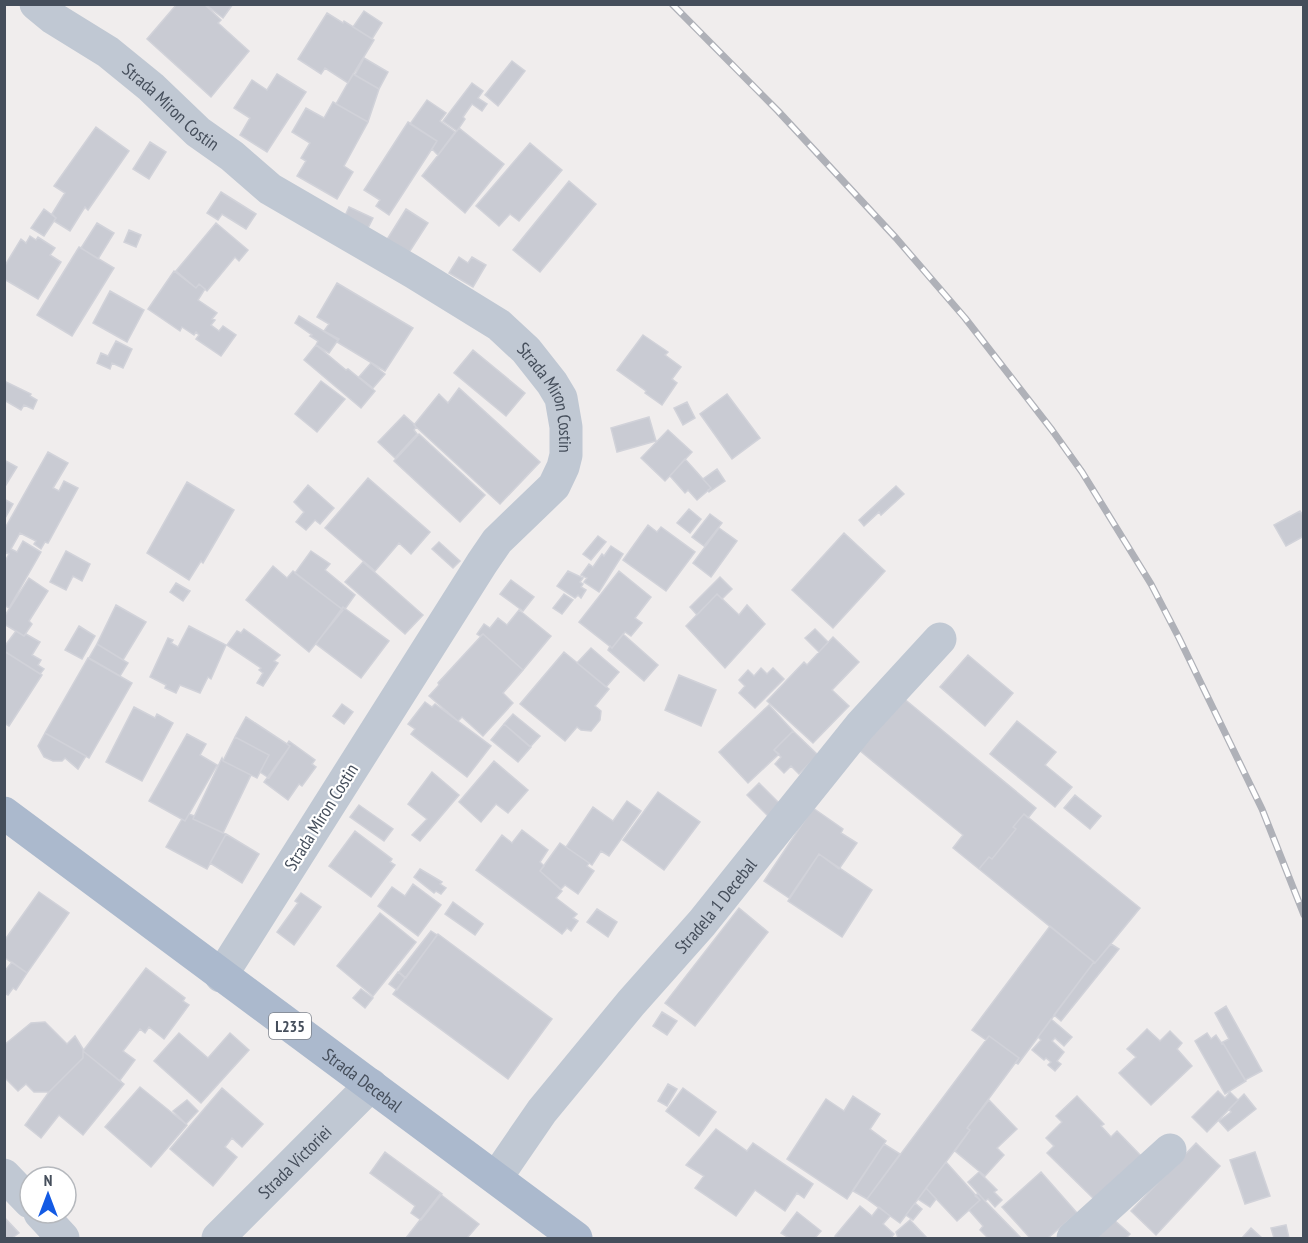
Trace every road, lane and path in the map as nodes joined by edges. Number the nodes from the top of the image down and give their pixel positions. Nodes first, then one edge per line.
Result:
1 (36, 4) edge
2 (940, 639) dead end
3 (4, 813) edge
4 (221, 976) junction
5 (371, 1085) junction
6 (1170, 1150) dead end
7 (4, 1174) edge
8 (496, 1178) junction
9 (18, 1190) edge
10 (51, 1225) edge
11 (63, 1239) edge
12 (218, 1239) edge
13 (576, 1239) edge
14 (1073, 1239) edge

1 - 4 street, Strada Miron Costin
2 - 8 street, Stradela 1 Decebal
3 - 4 main road, Strada Decebal / L235
4 - 5 main road, Strada Decebal / L235
5 - 8 main road, Strada Decebal / L235
5 - 12 street, Strada Victoriei
6 - 14 street
7 - 9 street
8 - 13 main road, Strada Decebal / L235
10 - 11 street

